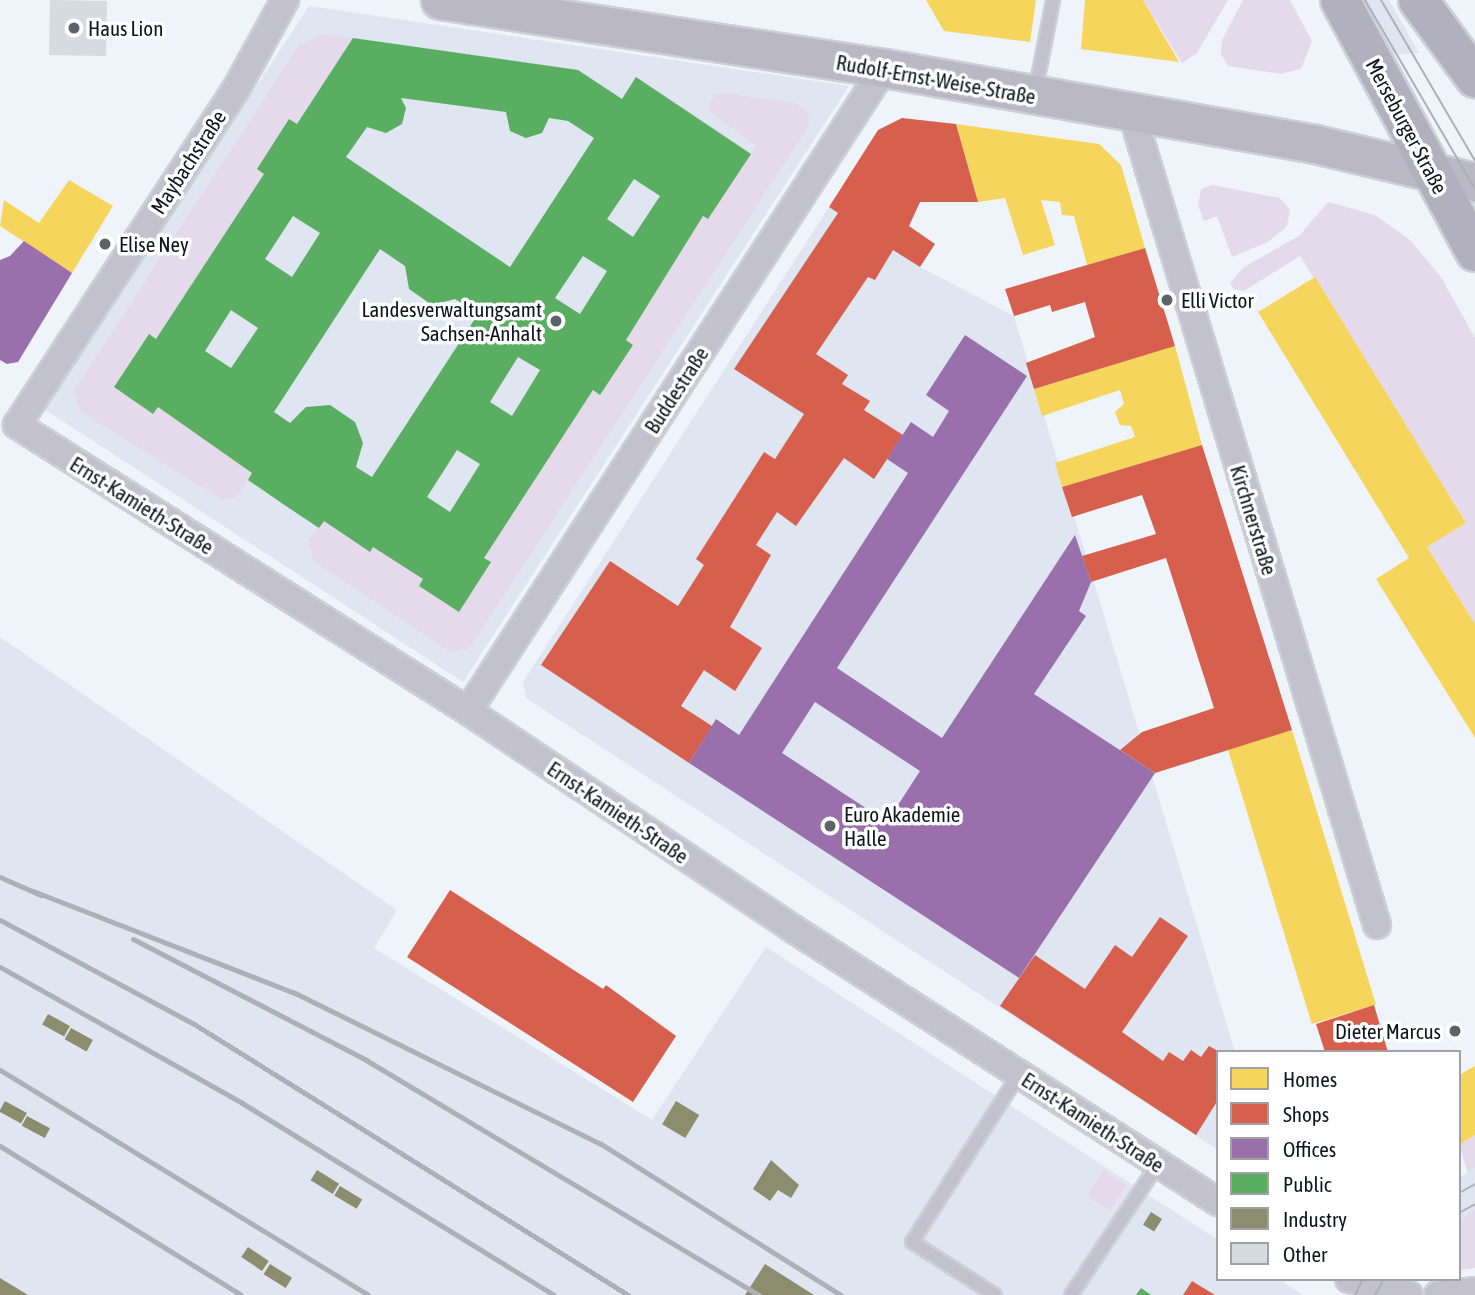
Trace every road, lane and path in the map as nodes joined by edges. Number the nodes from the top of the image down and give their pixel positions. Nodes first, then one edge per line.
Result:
1 (285, 0) edge
2 (440, 0) edge
3 (1053, 0) edge
4 (1340, 0) edge
5 (1418, 0) edge
6 (486, 3) edge
7 (884, 68) junction
8 (1475, 78) edge
9 (1034, 97) junction
10 (1132, 113) junction
11 (1429, 170) junction
12 (1475, 182) edge
13 (1475, 252) edge
14 (17, 425) joint
15 (468, 711) junction
16 (1377, 925) dead end
17 (1019, 1074) junction
18 (1158, 1164) junction
19 (1216, 1201) edge
20 (1356, 1281) edge
21 (1475, 1291) edge
22 (995, 1295) edge
23 (1071, 1295) edge
24 (1409, 1295) edge
25 (1438, 1295) edge

1 - 14 street, Maybachstraße
2 - 6 main road, Rudolf-Ernst-Weise-Straße
3 - 9 lane
4 - 11 main road, Merseburger Straße
5 - 8 main road
6 - 7 main road, Rudolf-Ernst-Weise-Straße
7 - 9 main road, Rudolf-Ernst-Weise-Straße
7 - 15 street, Buddestraße
9 - 10 main road, Rudolf-Ernst-Weise-Straße
10 - 11 main road, Rudolf-Ernst-Weise-Straße
10 - 16 street, Kirchnerstraße
11 - 12 main road, Rudolf-Ernst-Weise-Straße
11 - 13 main road, Merseburger Straße
14 - 15 street, Ernst-Kamieth-Straße
15 - 17 street, Ernst-Kamieth-Straße
17 - 18 street, Ernst-Kamieth-Straße
17 - 22 lane
18 - 19 street, Ernst-Kamieth-Straße
18 - 23 lane
20 - 24 street
21 - 25 street

